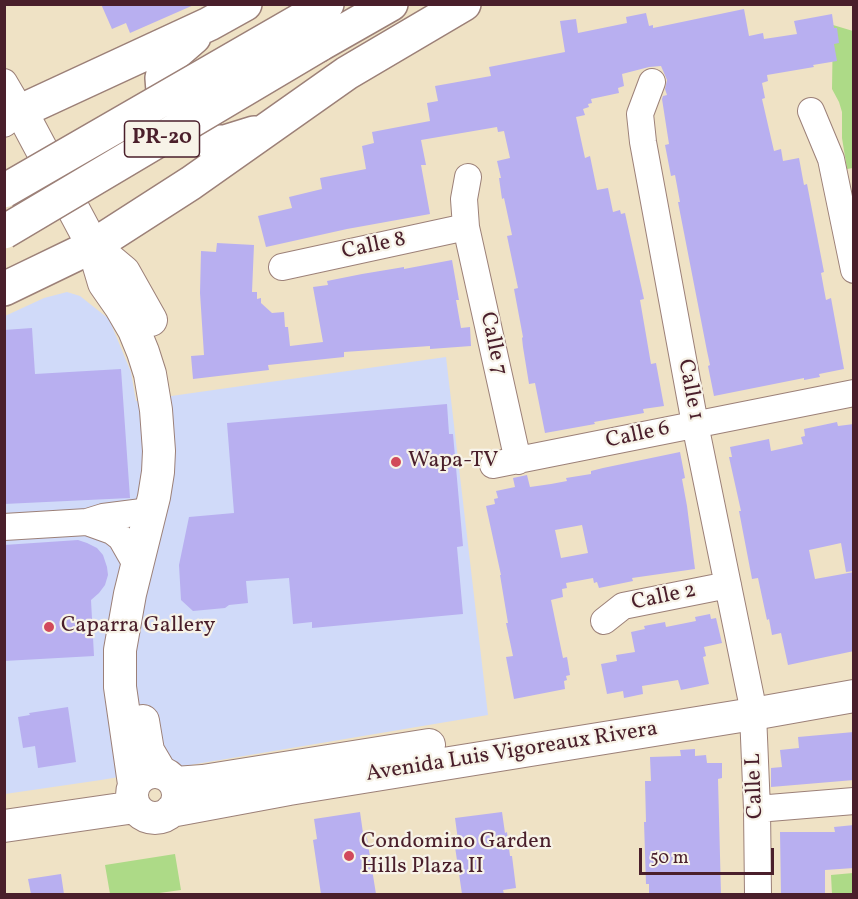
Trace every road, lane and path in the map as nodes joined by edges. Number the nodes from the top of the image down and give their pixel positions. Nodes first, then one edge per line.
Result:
1 (244, 4) edge
2 (391, 4) edge
3 (465, 4) edge
4 (317, 23) edge
5 (209, 24) junction
6 (4, 82) edge
7 (651, 82) dead end
8 (811, 111) dead end
9 (13, 117) edge
10 (265, 130) junction
11 (468, 177) dead end
12 (4, 191) edge
13 (466, 227) junction
14 (4, 232) edge
15 (93, 246) junction
16 (282, 267) dead end
17 (854, 270) edge
18 (4, 289) edge
19 (854, 393) edge
20 (695, 424) junction
21 (518, 461) junction
22 (493, 465) dead end
23 (150, 511) junction
24 (87, 522) junction
25 (4, 527) edge
26 (137, 566) junction
27 (728, 585) junction
28 (604, 621) dead end
29 (854, 680) edge
30 (854, 696) edge
31 (752, 706) junction
32 (155, 792) junction
33 (854, 801) edge
34 (757, 809) junction
35 (4, 826) edge
36 (758, 894) edge

1 - 5 highway
2 - 4 highway, PR-20
3 - 10 highway
4 - 12 highway, PR-20, bridge
4 - 14 highway, PR-20, bridge
5 - 9 highway
5 - 10 highway
6 - 9 street
7 - 20 street, Calle 1
8 - 17 street
9 - 15 main road
10 - 15 highway
11 - 13 street, Calle 7
13 - 16 street, Calle 8
13 - 21 street, Calle 7
15 - 18 highway
15 - 23 main road
15 - 32 main road
19 - 20 street, Calle 6
20 - 21 street, Calle 6
20 - 27 street, Calle 1
21 - 22 street, Calle 6
23 - 24 street
23 - 26 main road
24 - 25 street
24 - 26 street
26 - 32 main road
27 - 28 street, Calle 2
27 - 31 street, Calle 1
29 - 31 main road, Avenida Luis Vigoreaux Rivera
30 - 31 main road, Avenida Luis Vigoreaux Rivera
31 - 32 main road, Avenida Luis Vigoreaux Rivera
31 - 34 street, Calle L
32 - 35 main road, Avenida Luis Vigoreaux Rivera
33 - 34 street
34 - 36 street, Calle L

